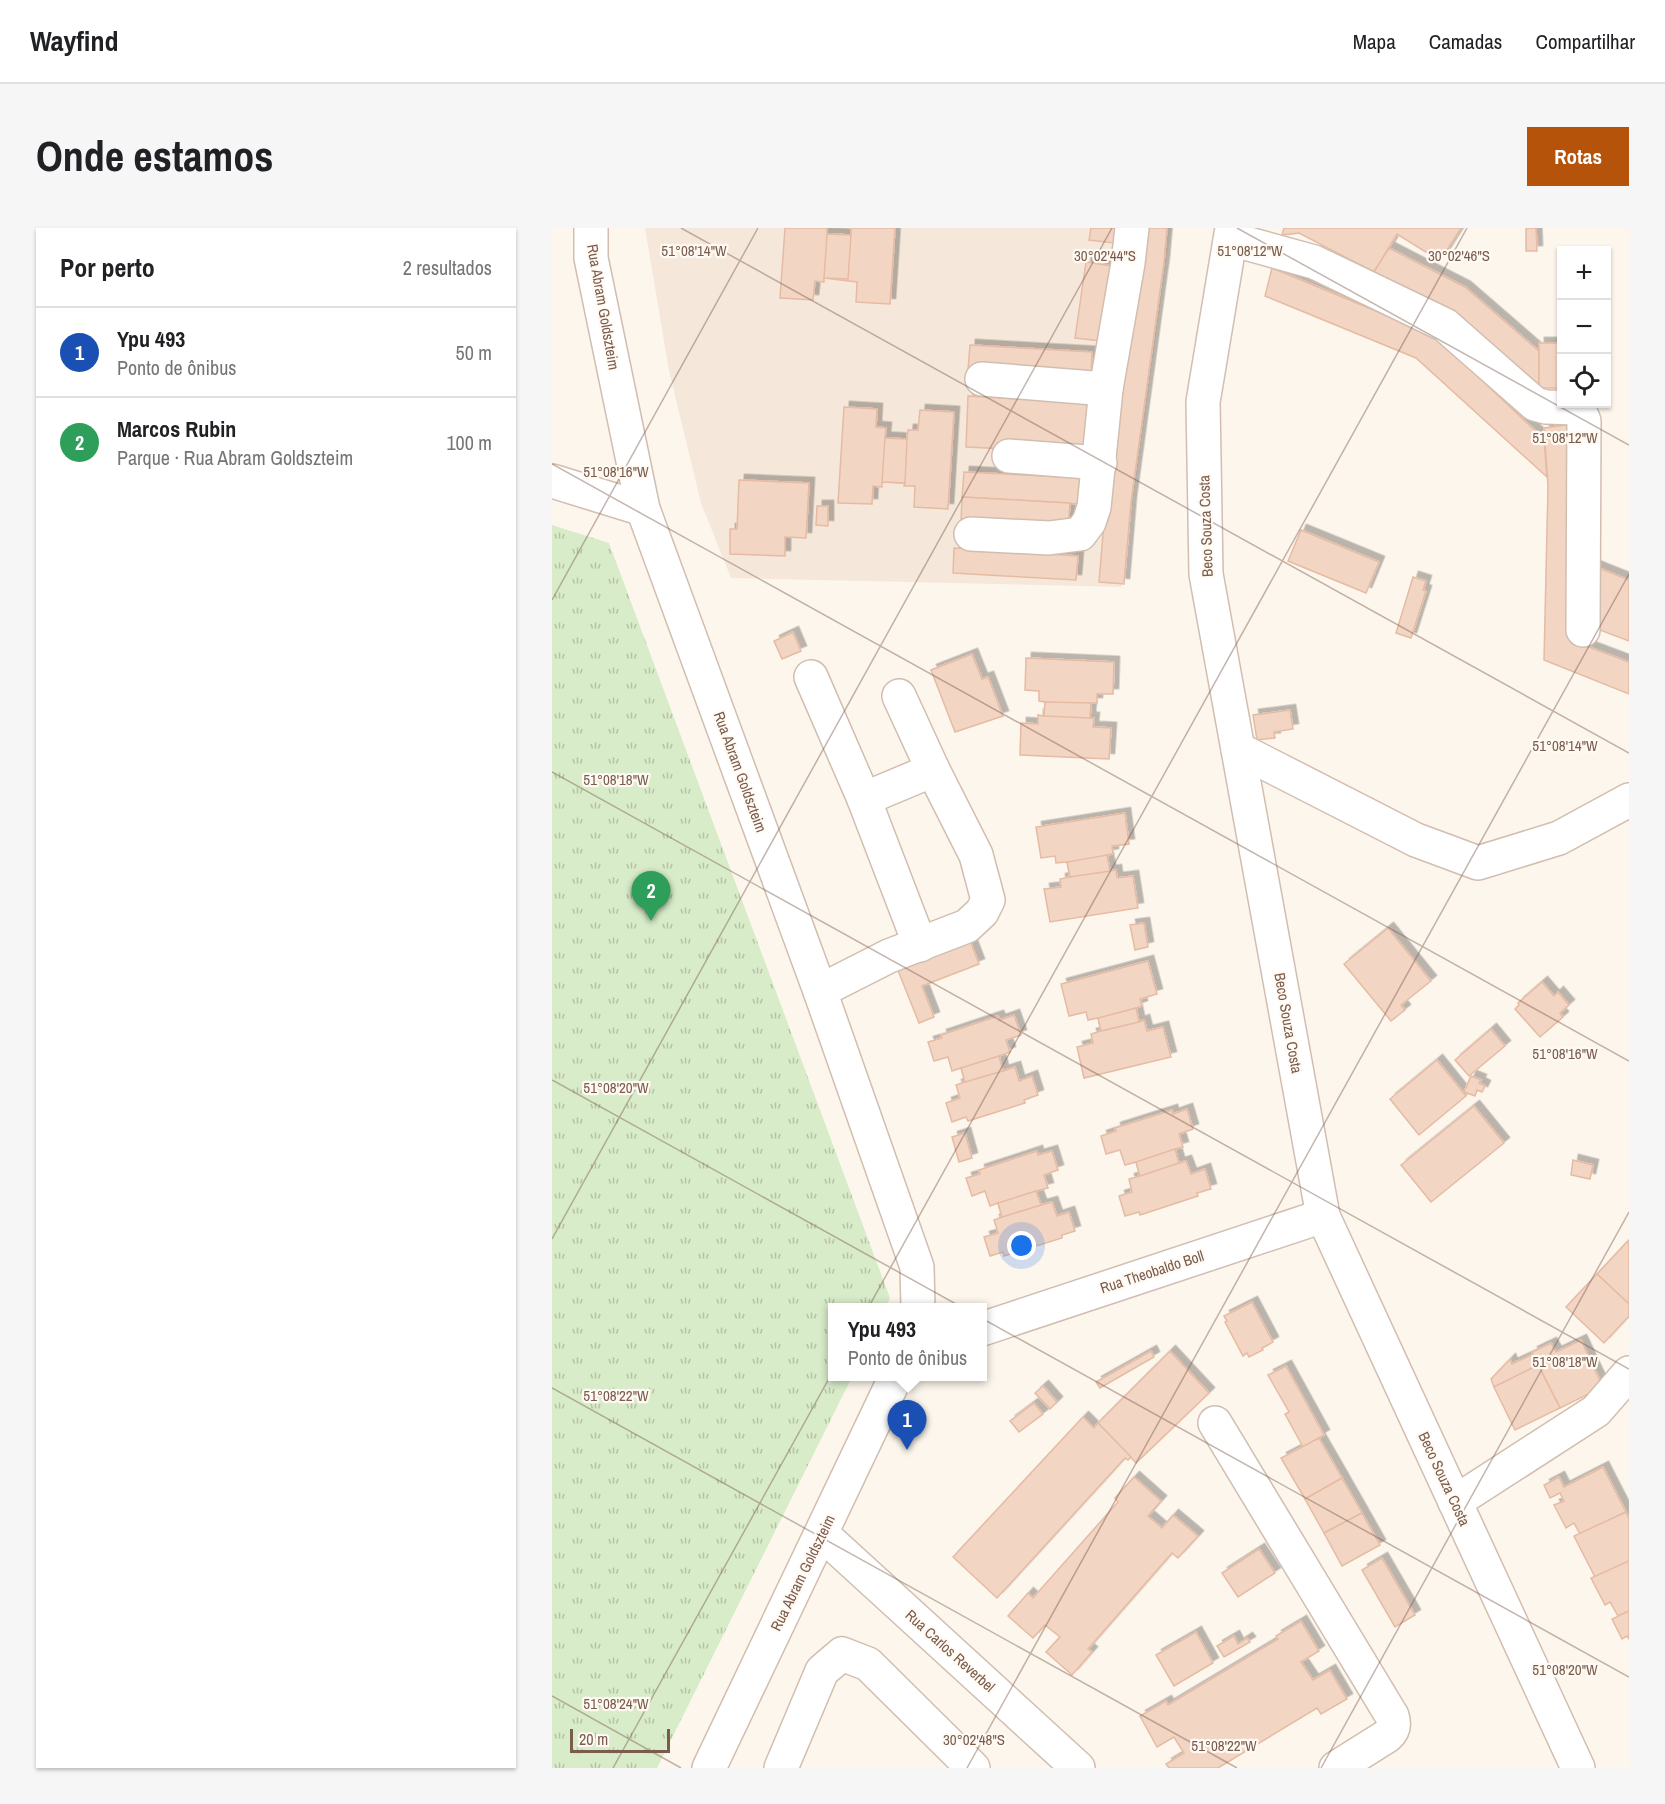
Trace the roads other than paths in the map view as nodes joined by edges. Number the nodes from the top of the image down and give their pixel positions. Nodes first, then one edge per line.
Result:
1 (591, 228) edge
2 (1132, 228) edge
3 (1232, 233) edge
4 (982, 379) dead end
5 (1107, 389) junction
6 (1009, 456) dead end
7 (1100, 463) junction
8 (552, 481) edge
9 (643, 509) junction
10 (971, 534) dead end
11 (1583, 630) dead end
12 (811, 677) dead end
13 (899, 696) dead end
14 (1238, 749) junction
15 (933, 770) junction
16 (864, 800) junction
17 (1629, 800) edge
18 (920, 945) junction
19 (820, 991) junction
20 (1323, 1216) junction
21 (918, 1303) edge
22 (987, 1327) edge
23 (1629, 1373) edge
24 (894, 1381) edge
25 (1215, 1423) dead end
26 (1455, 1502) junction
27 (822, 1534) junction
28 (709, 1768) edge
29 (781, 1768) edge
30 (973, 1768) edge
31 (1078, 1768) edge
32 (1336, 1768) edge
33 (1578, 1768) edge

1 - 9 street, Rua Abram Goldszteim
2 - 5 street
3 - 11 street
3 - 14 street, Beco Souza Costa
4 - 5 street
5 - 7 street
6 - 7 street
7 - 10 street
8 - 9 street
9 - 19 street, Rua Abram Goldszteim
12 - 16 street
13 - 15 street
14 - 17 street
14 - 20 street, Beco Souza Costa
15 - 16 street
15 - 18 street
16 - 18 street
18 - 19 street
19 - 21 street, Rua Abram Goldszteim
20 - 22 street, Rua Theobaldo Boll
20 - 26 street, Beco Souza Costa
23 - 26 street
24 - 27 street, Rua Abram Goldszteim
25 - 32 street
26 - 33 street, Beco Souza Costa
27 - 28 street, Rua Abram Goldszteim
27 - 31 street, Rua Carlos Reverbel
29 - 30 street

